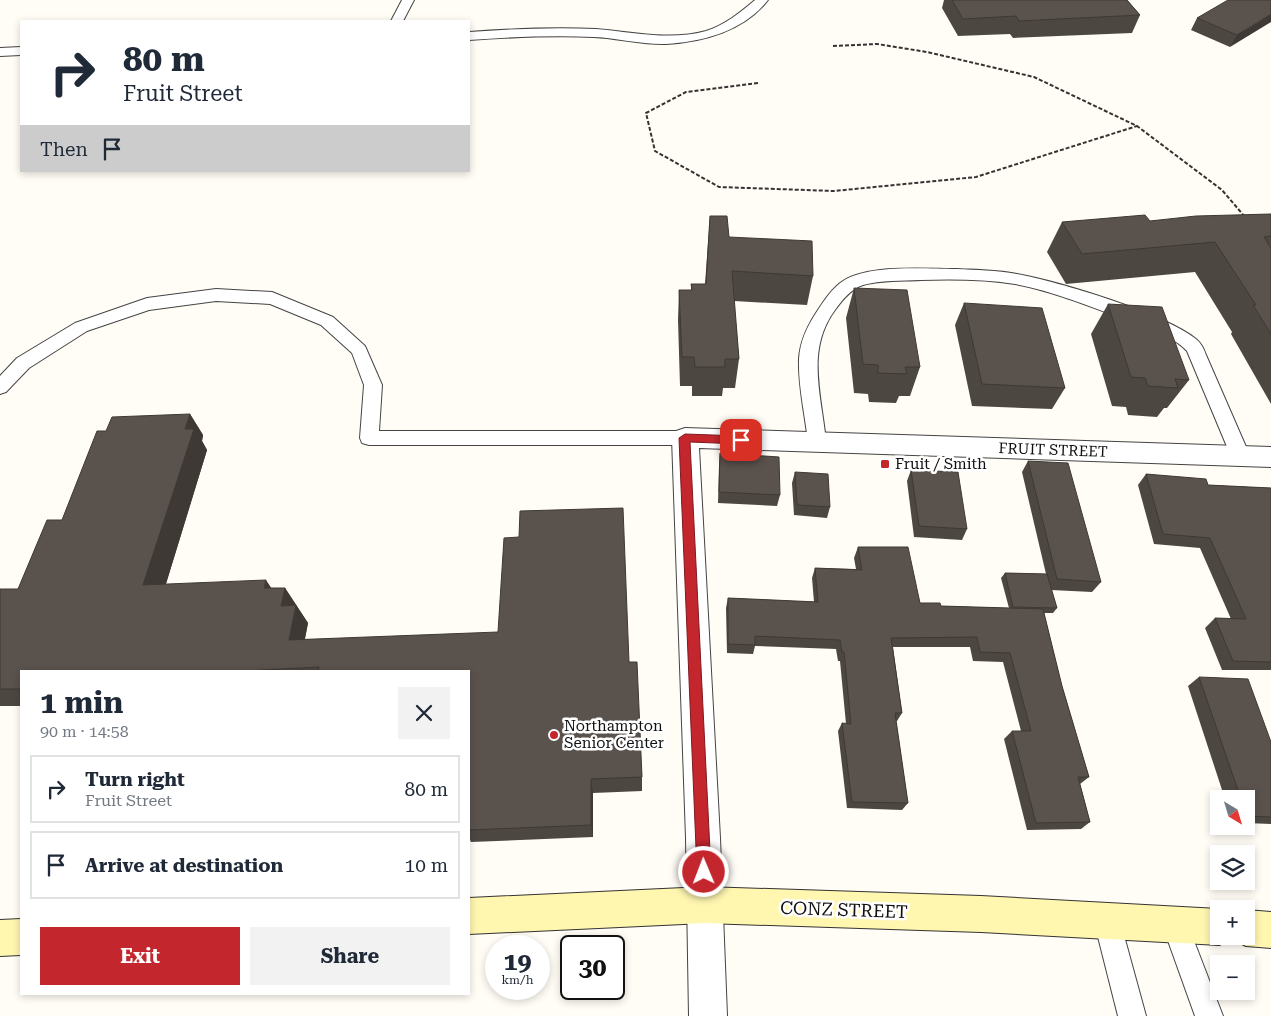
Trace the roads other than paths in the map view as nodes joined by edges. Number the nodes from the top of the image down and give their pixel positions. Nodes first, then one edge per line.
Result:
1 (408, 0) edge
2 (762, 0) edge
3 (398, 20) edge
4 (470, 36) edge
5 (20, 51) edge
6 (0, 52) edge
7 (0, 387) edge
8 (685, 438) junction
9 (817, 442) junction
10 (1240, 456) junction
11 (1271, 458) edge
12 (705, 905) junction
13 (470, 916) edge
14 (1107, 921) junction
15 (1175, 924) junction
16 (1210, 926) edge
17 (1255, 929) edge
18 (1271, 930) edge
19 (20, 937) edge
20 (0, 938) edge
21 (708, 1016) edge
22 (1132, 1016) edge
23 (1209, 1016) edge

1 - 3 lane
2 - 4 lane
5 - 6 lane
7 - 8 lane
8 - 9 street, FRUIT STREET
8 - 12 street
9 - 10 street, FRUIT STREET
9 - 10 lane
10 - 11 street, FRUIT STREET
12 - 13 main road, CONZ STREET
12 - 14 main road, CONZ STREET
12 - 21 street
14 - 15 main road, CONZ STREET
14 - 22 lane
15 - 16 main road, CONZ STREET
15 - 23 lane
17 - 18 main road
19 - 20 main road

